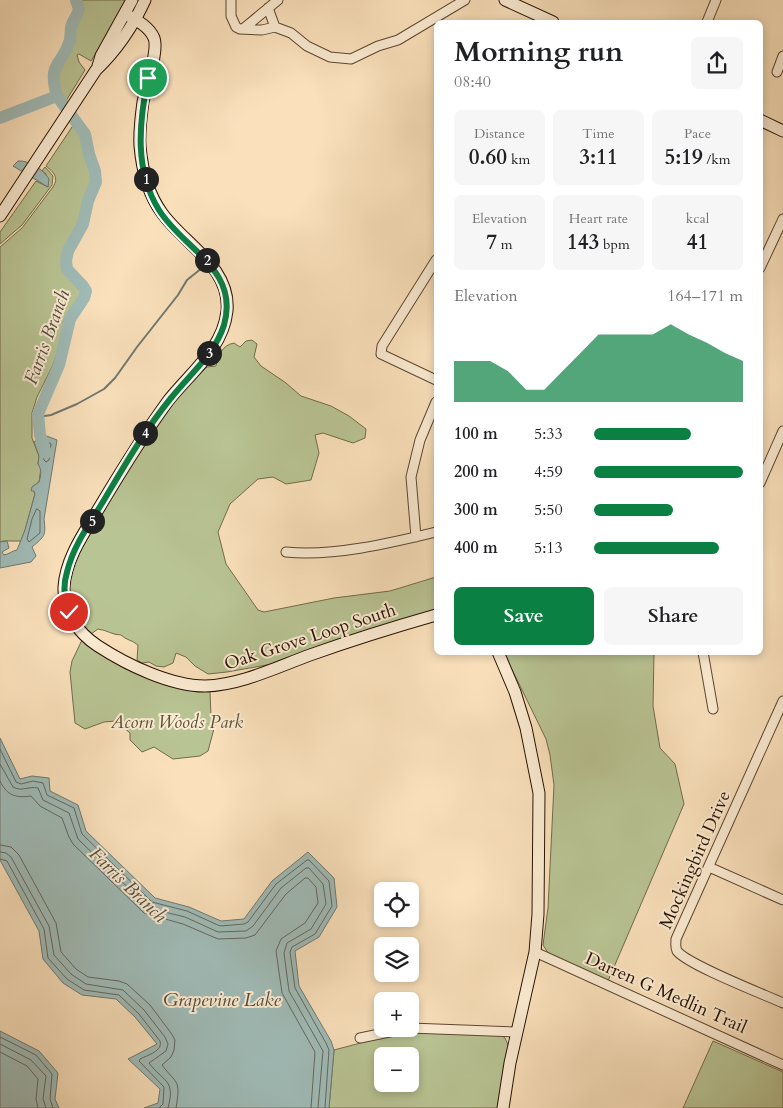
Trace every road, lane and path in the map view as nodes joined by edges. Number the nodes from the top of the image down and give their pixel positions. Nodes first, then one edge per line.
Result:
1 (132, 0) edge
2 (145, 0) edge
3 (231, 0) edge
4 (278, 0) edge
5 (465, 0) edge
6 (505, 0) edge
7 (716, 0) edge
8 (268, 8) junction
9 (130, 17) junction
10 (549, 20) edge
11 (709, 20) edge
12 (275, 27) junction
13 (243, 29) junction
14 (783, 56) edge
15 (777, 72) dead end
16 (763, 121) edge
17 (783, 131) edge
18 (0, 216) edge
19 (783, 219) edge
20 (763, 262) edge
21 (434, 263) edge
22 (434, 379) edge
23 (434, 407) edge
24 (783, 431) edge
25 (763, 476) edge
26 (434, 532) edge
27 (416, 537) junction
28 (286, 552) dead end
29 (434, 616) edge
30 (499, 655) edge
31 (704, 655) edge
32 (783, 701) edge
33 (713, 709) dead end
34 (710, 867) junction
35 (783, 900) edge
36 (535, 952) junction
37 (783, 1003) edge
38 (419, 1028) edge
39 (517, 1032) junction
40 (374, 1035) edge
41 (360, 1038) dead end
42 (783, 1065) edge
43 (503, 1108) edge

1 - 9 street
2 - 9 street
3 - 13 street
4 - 8 street
5 - 12 street
6 - 10 street
7 - 11 street
8 - 12 street
8 - 13 street
9 - 18 street
9 - 29 street, Oak Grove Loop South
12 - 13 street
14 - 15 street
16 - 17 street
19 - 20 street
21 - 22 street
23 - 27 street
24 - 25 street
26 - 27 street
27 - 28 street
30 - 36 street
31 - 33 street
32 - 34 street, Mockingbird Drive
34 - 35 street
34 - 37 street, Mockingbird Drive
36 - 39 street
36 - 42 street, Darren G Medlin Trail
38 - 39 street
39 - 43 street
40 - 41 street

